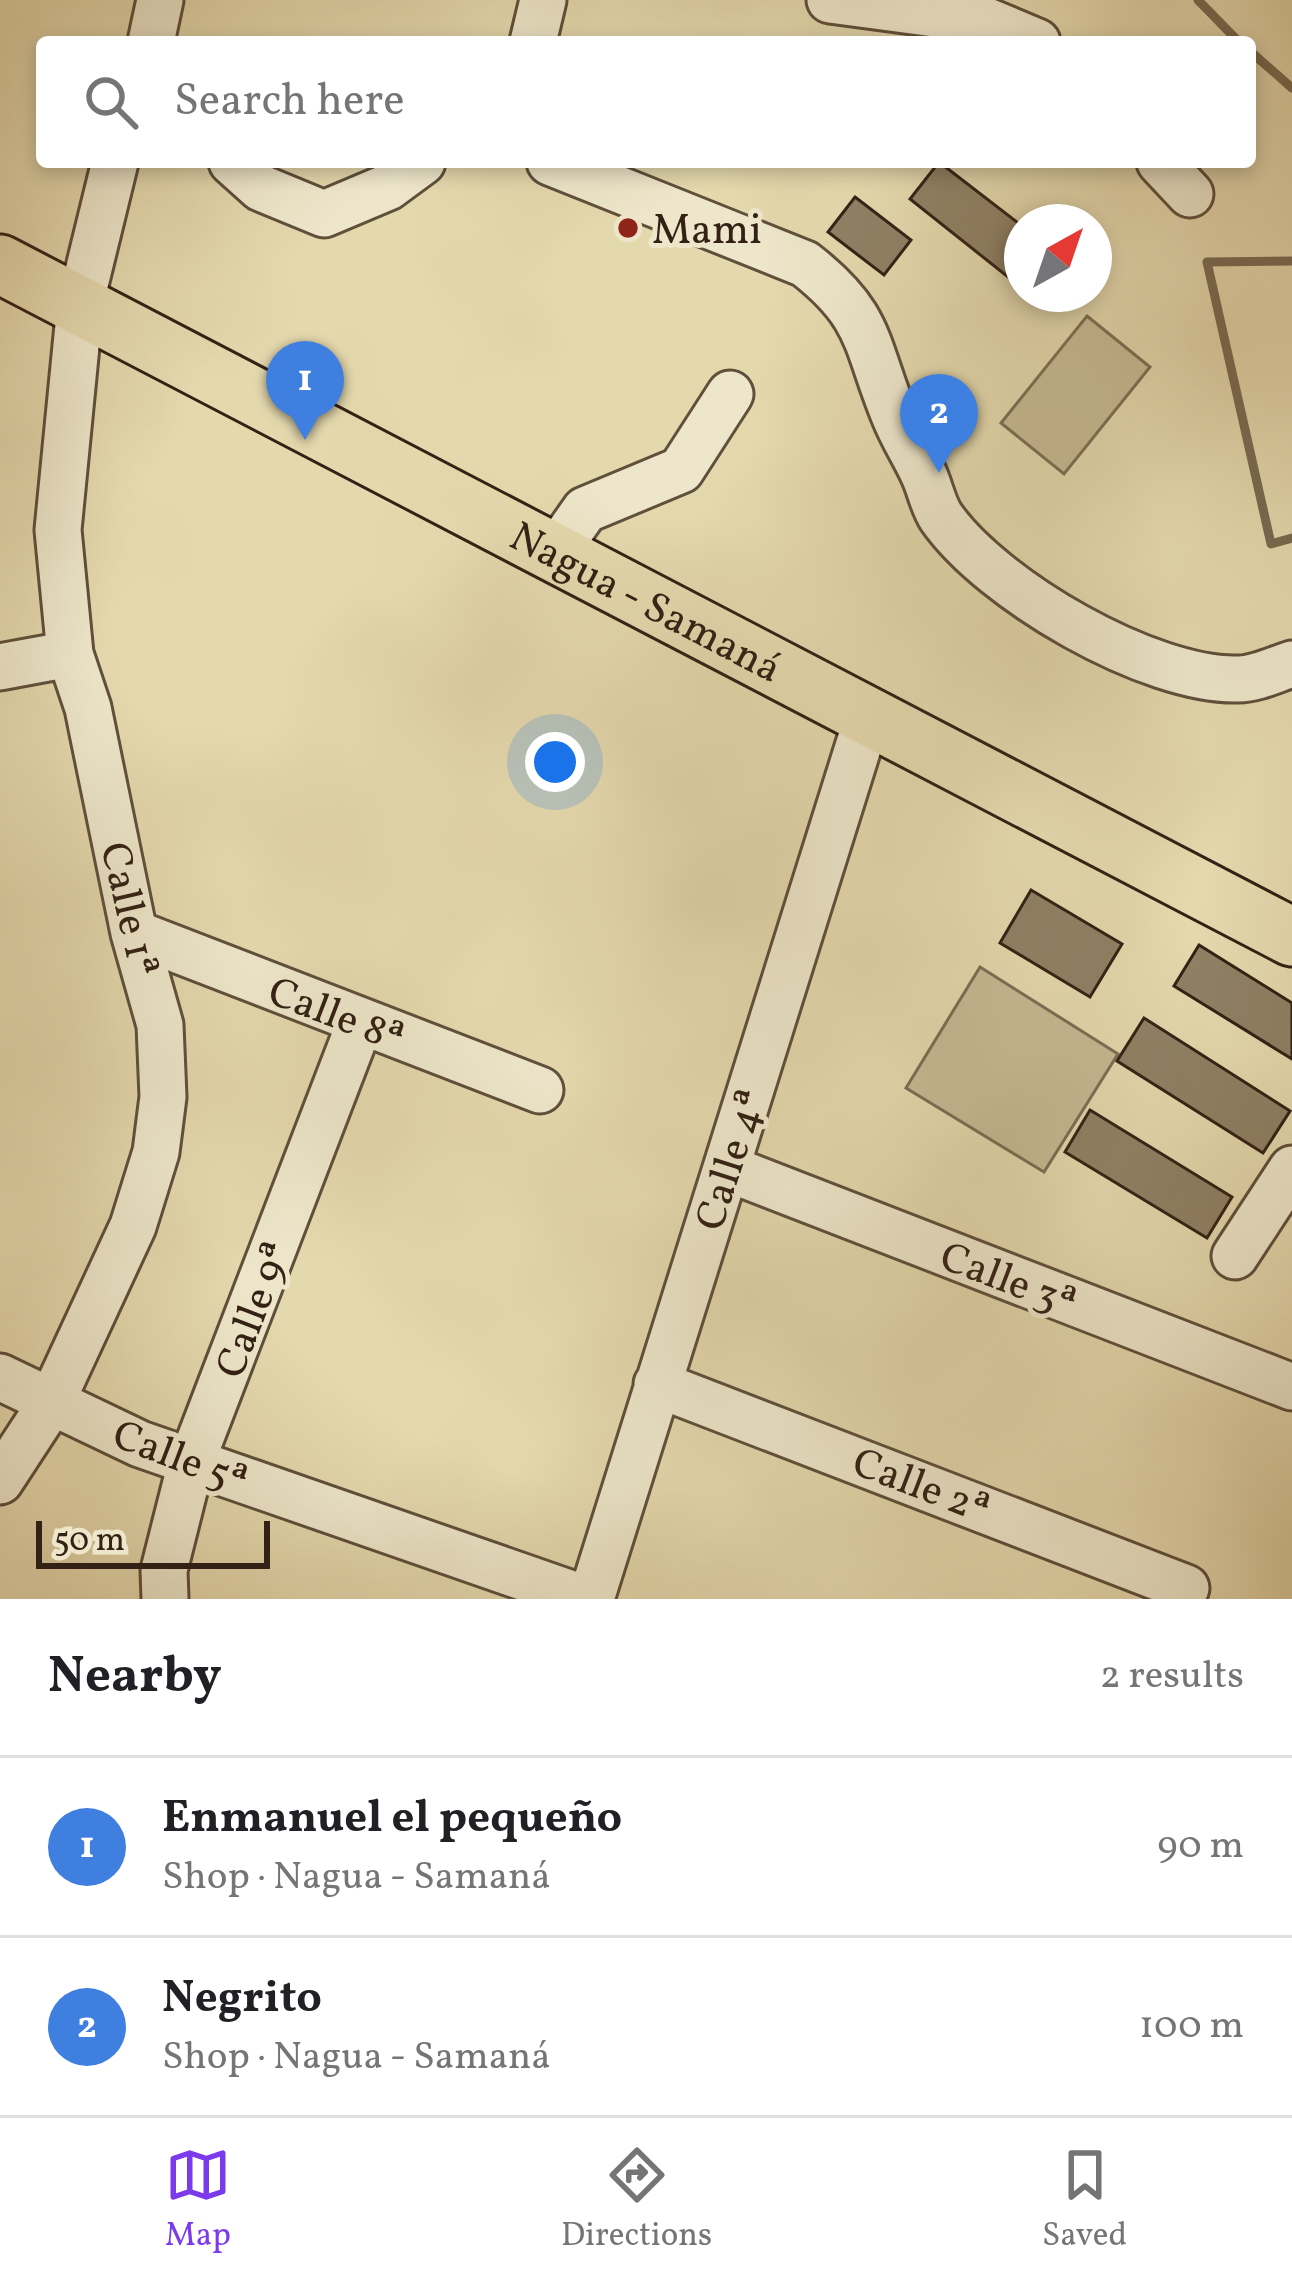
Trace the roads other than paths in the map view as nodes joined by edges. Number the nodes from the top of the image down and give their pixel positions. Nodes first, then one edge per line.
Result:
1 (543, 0) edge
2 (830, 0) edge
3 (534, 36) edge
4 (1023, 36) edge
5 (113, 168) edge
6 (239, 168) edge
7 (414, 168) edge
8 (565, 168) edge
9 (0, 264) edge
10 (80, 305) junction
11 (730, 394) dead end
12 (554, 554) junction
13 (70, 654) junction
14 (1292, 664) edge
15 (0, 667) edge
16 (867, 719) junction
17 (134, 933) junction
18 (1292, 937) edge
19 (360, 1023) junction
20 (540, 1090) dead end
21 (727, 1168) junction
22 (1292, 1169) edge
23 (1235, 1256) dead end
24 (0, 1377) edge
25 (657, 1384) junction
26 (1292, 1387) edge
27 (51, 1403) junction
28 (190, 1463) junction
29 (0, 1480) edge
30 (1186, 1588) dead end
31 (165, 1599) edge
32 (588, 1599) edge

1 - 3 street
2 - 4 street
5 - 10 street, Calle 1ª
6 - 7 street
8 - 14 street
9 - 10 main road, Nagua - Samaná
10 - 12 main road, Nagua - Samaná
10 - 13 street, Calle 1ª
11 - 12 street
12 - 16 main road, Nagua - Samaná
13 - 15 street
13 - 17 street, Calle 1ª
16 - 18 main road, Nagua - Samaná
16 - 21 street, Calle 4ª
17 - 19 street, Calle 8ª
17 - 27 street, Calle 1ª
19 - 20 street, Calle 8ª
19 - 28 street, Calle 9ª
21 - 25 street, Calle 4ª
21 - 26 street, Calle 3ª
22 - 23 street
24 - 27 street, Calle 5ª
25 - 30 street, Calle 2ª
25 - 32 street, Calle 4ª
27 - 28 street, Calle 5ª
27 - 29 street, Calle 1ª
28 - 31 street, Calle 9ª
28 - 32 street, Calle 5ª

